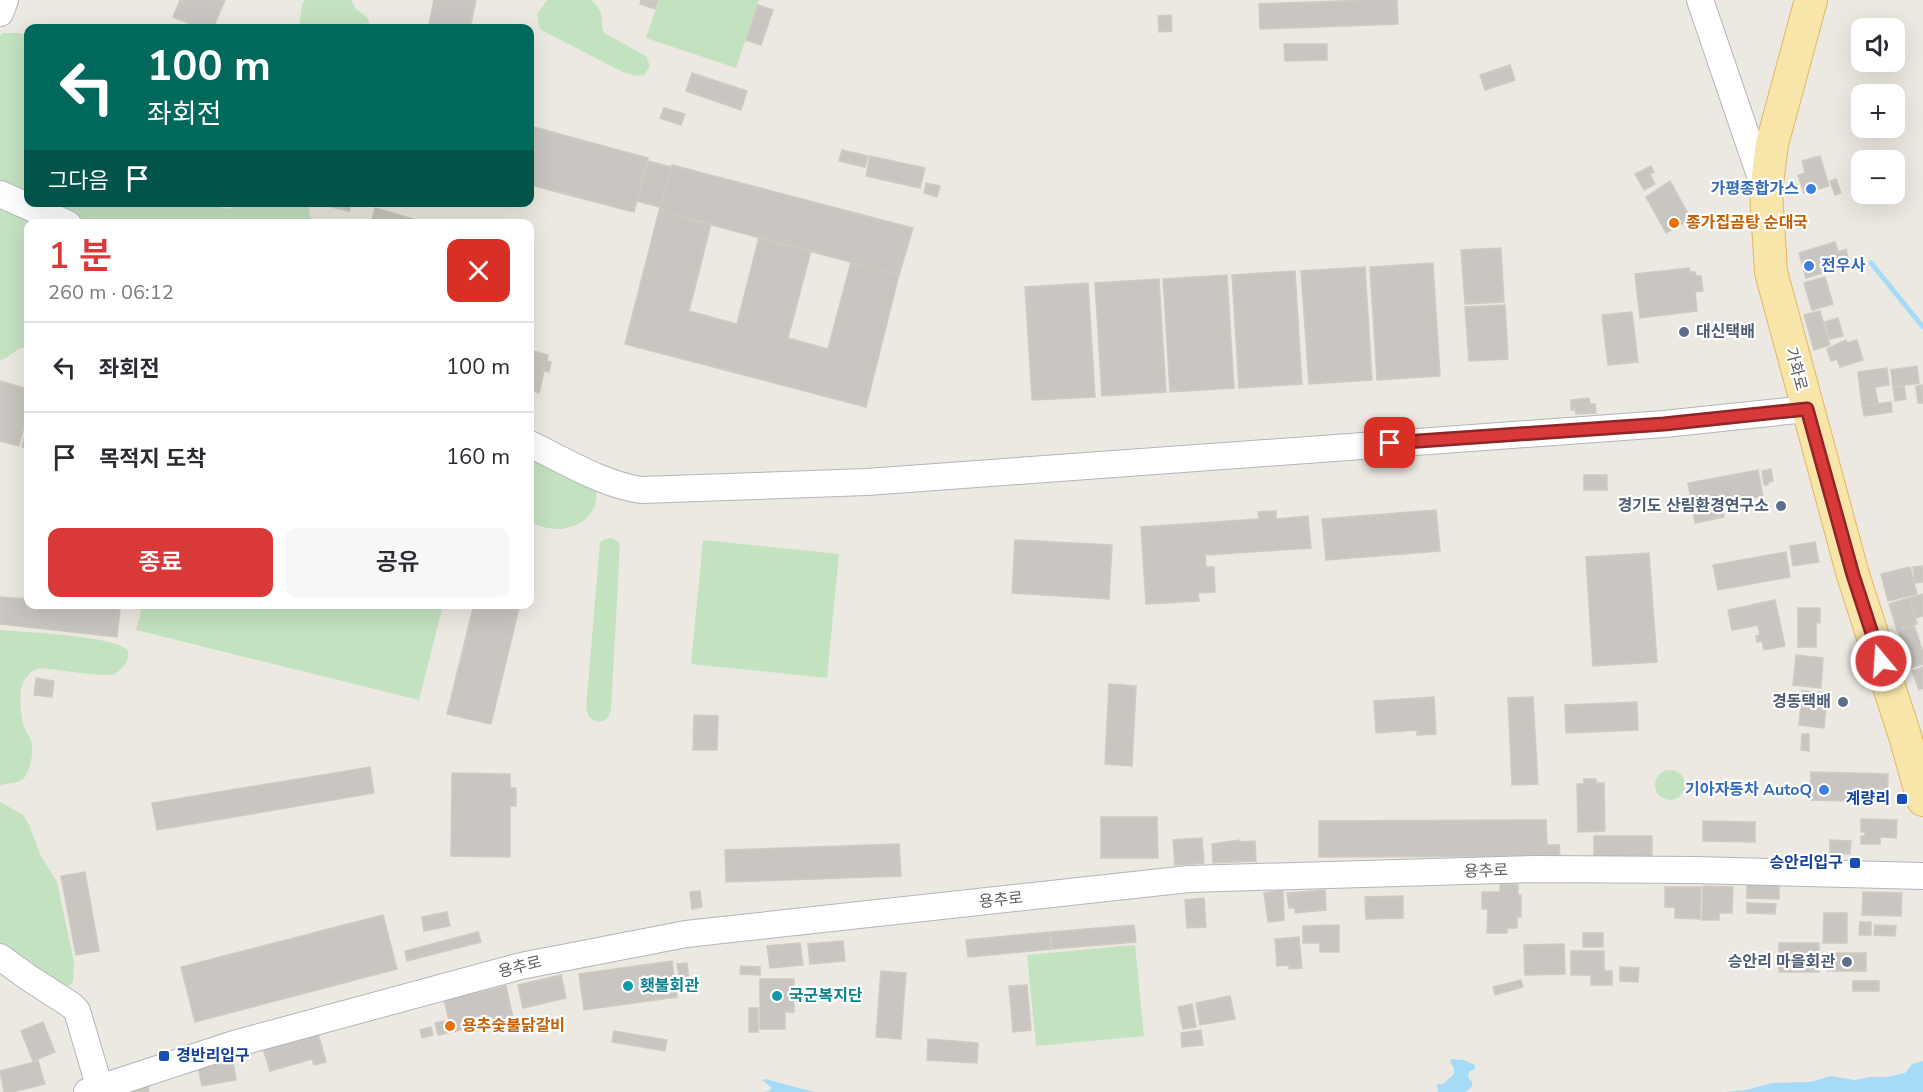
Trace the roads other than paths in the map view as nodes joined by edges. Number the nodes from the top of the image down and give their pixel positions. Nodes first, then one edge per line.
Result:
1 (5, 0) edge
2 (1700, 0) edge
3 (1811, 0) edge
4 (0, 13) edge
5 (1766, 192) junction
6 (0, 194) edge
7 (24, 205) edge
8 (29, 207) edge
9 (57, 219) edge
10 (1807, 409) junction
11 (534, 446) edge
12 (1914, 733) edge
13 (1923, 800) edge
14 (1923, 876) edge
15 (0, 957) edge
16 (97, 1091) edge

1 - 4 street
2 - 5 street
3 - 5 main road, 가화로
5 - 10 main road, 가화로
6 - 7 street
8 - 9 street
10 - 11 street
10 - 12 main road, 가화로
12 - 13 main road, 가화로
14 - 16 street, 용추로
15 - 16 street

